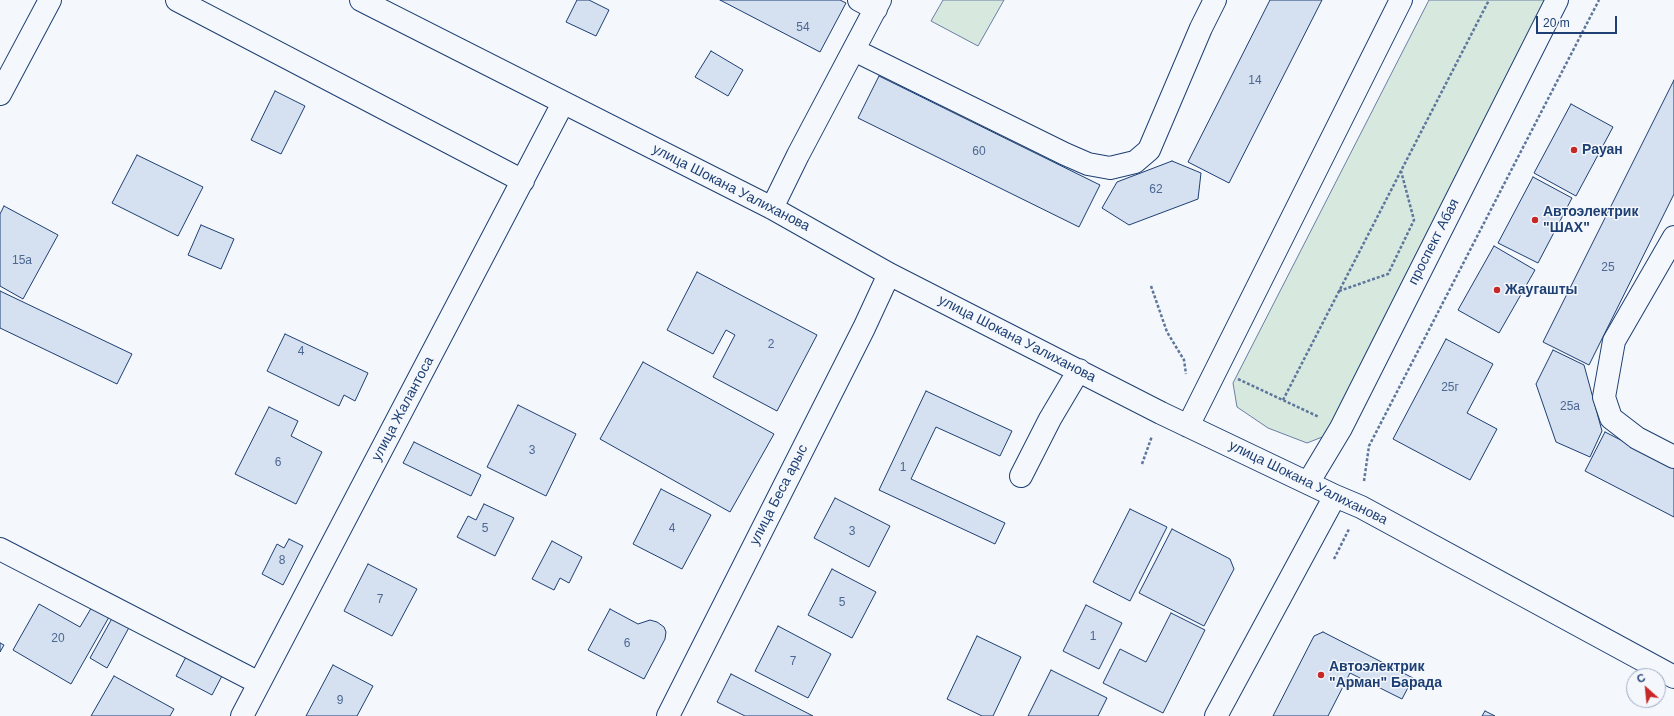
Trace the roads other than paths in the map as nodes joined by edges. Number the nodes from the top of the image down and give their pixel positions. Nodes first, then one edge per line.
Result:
1 (50, 0) edge
2 (177, 0) edge
3 (361, 0) edge
4 (1215, 0) edge
5 (1401, 0) edge
6 (1557, 0) edge
7 (872, 3) edge
8 (854, 50) junction
9 (0, 94) edge
10 (563, 103) junction
11 (523, 181) junction
12 (772, 208) junction
13 (1673, 241) edge
14 (889, 274) junction
15 (1079, 370) junction
16 (1188, 426) junction
17 (1674, 457) edge
18 (1021, 476) dead end
19 (1308, 482) junction
20 (1335, 496) junction
21 (0, 549) edge
22 (1674, 677) edge
23 (259, 683) junction
24 (242, 716) edge
25 (668, 716) edge
26 (1216, 716) edge

1 - 9 street
2 - 11 street
3 - 10 street, улица Шокана Уалиханова
4 - 8 street
5 - 16 street
6 - 19 street, проспект Абая
7 - 8 street
8 - 12 street
10 - 11 street, улица Жалантоса
10 - 12 street, улица Шокана Уалиханова
11 - 23 street, улица Жалантоса
12 - 14 street, улица Шокана Уалиханова
13 - 17 street
14 - 15 street, улица Шокана Уалиханова
14 - 25 street, улица Беса арыс
15 - 16 street, улица Шокана Уалиханова
15 - 18 street
16 - 19 street, улица Шокана Уалиханова
19 - 20 street, улица Шокана Уалиханова
20 - 22 street, улица Шокана Уалиханова
20 - 26 street
21 - 23 street
23 - 24 street, улица Жалантоса

